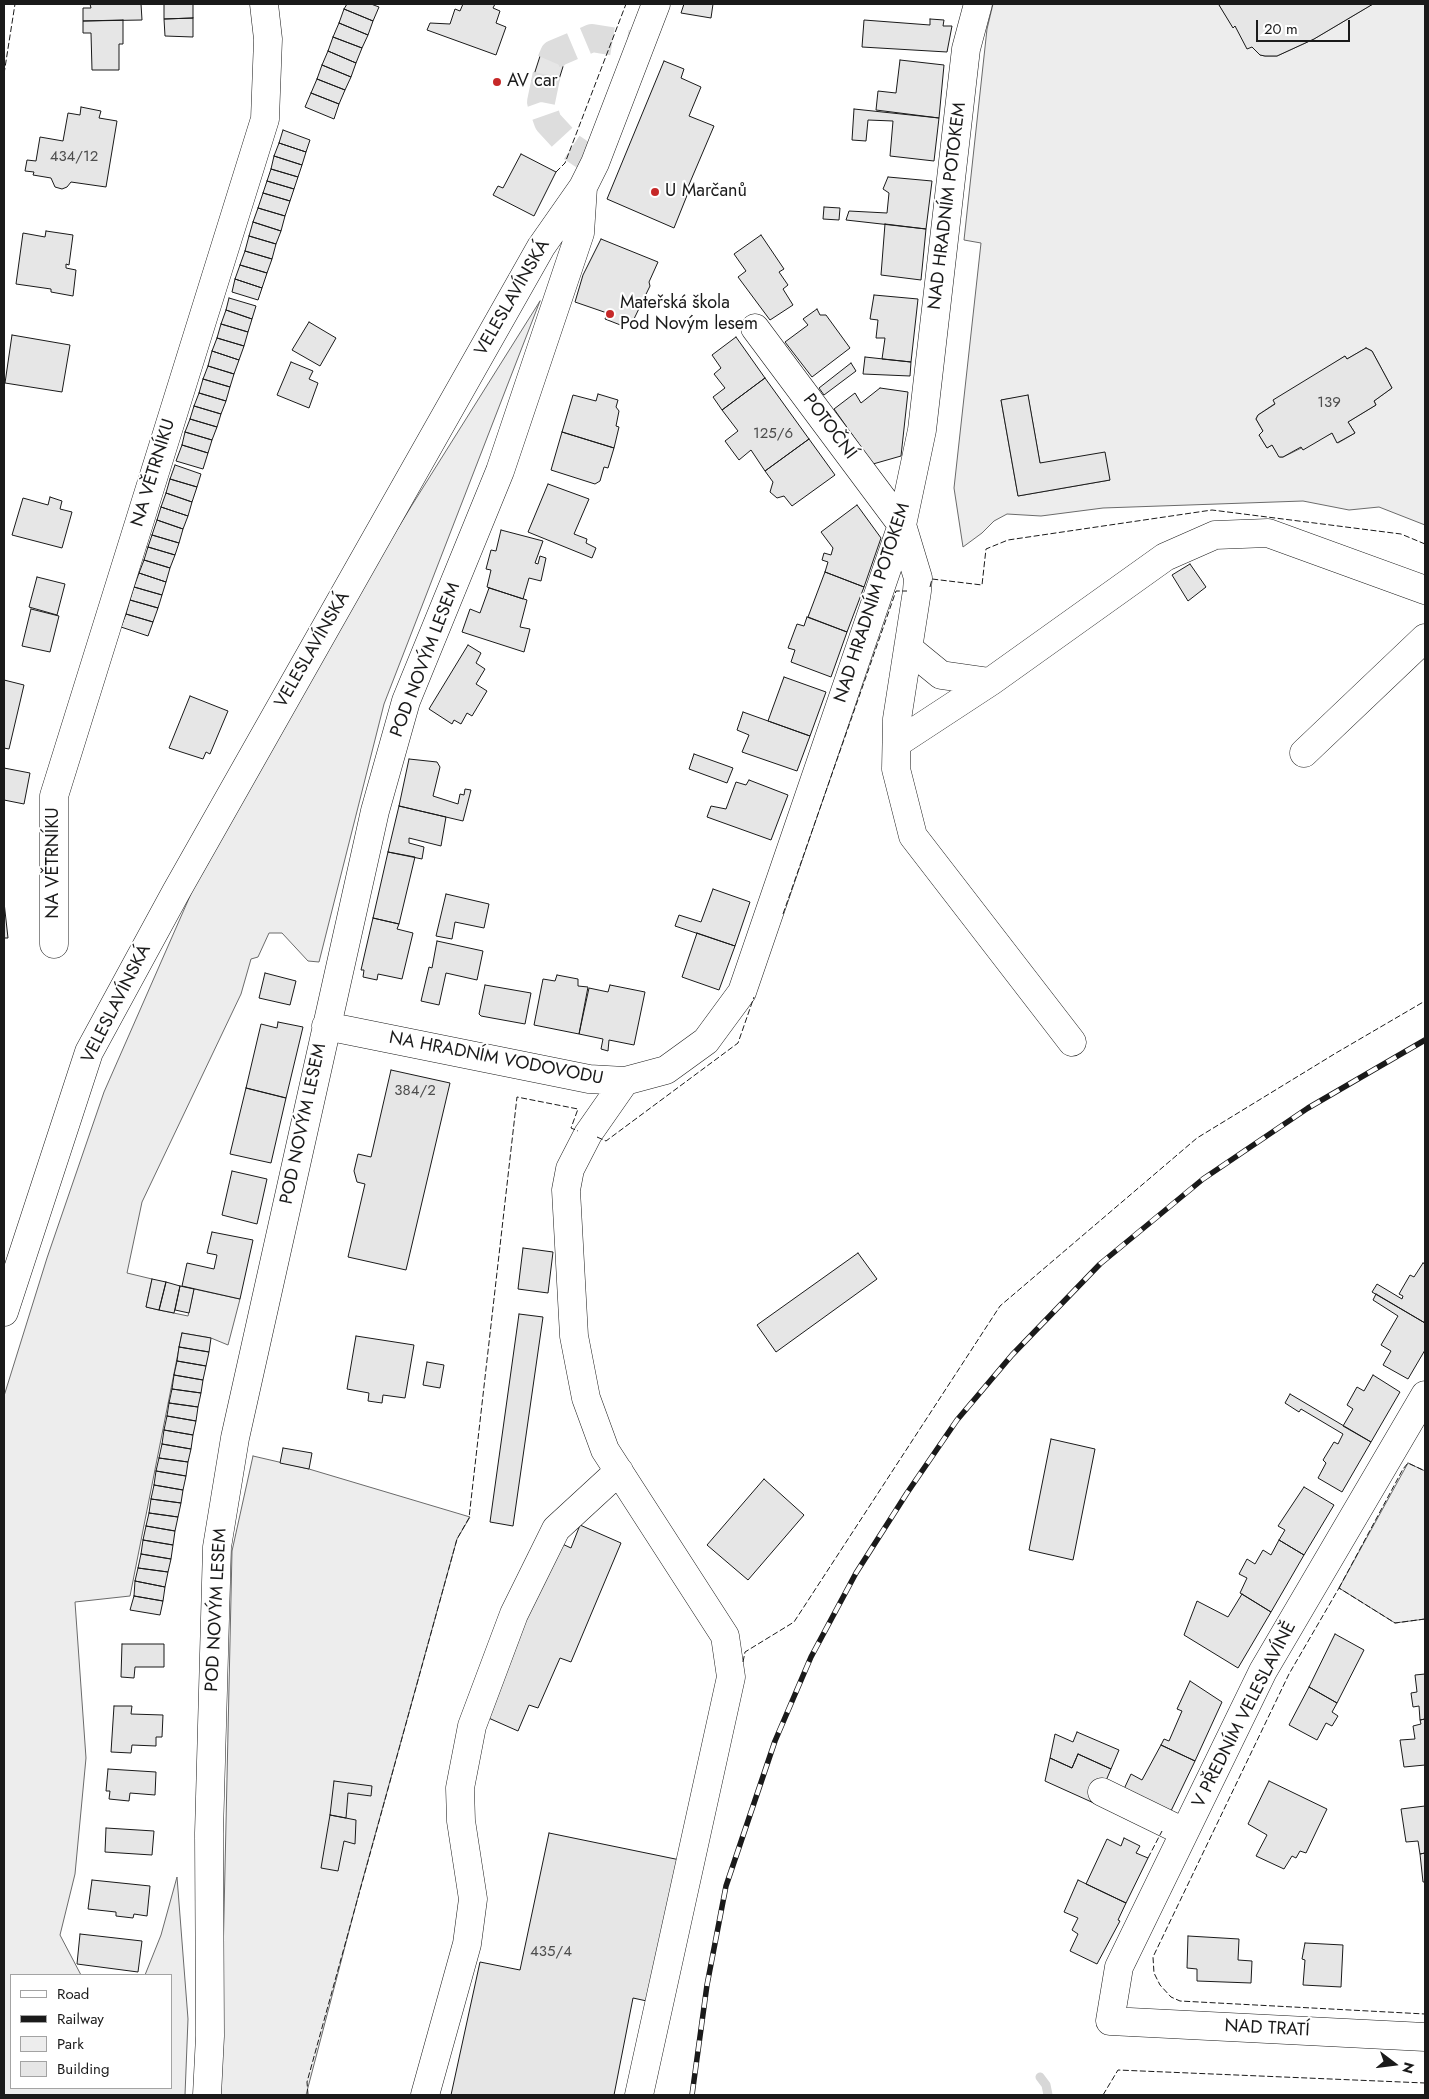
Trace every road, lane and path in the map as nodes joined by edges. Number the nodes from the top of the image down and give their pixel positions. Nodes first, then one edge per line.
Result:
1 (264, 4) edge
2 (656, 4) edge
3 (978, 4) edge
4 (583, 187) junction
5 (755, 328) dead end
6 (902, 526) junction
7 (1425, 590) edge
8 (1425, 638) edge
9 (908, 648) junction
10 (990, 682) junction
11 (897, 743) junction
12 (1304, 753) dead end
13 (54, 944) dead end
14 (326, 1026) junction
15 (1072, 1042) dead end
16 (666, 1070) joint
17 (625, 1081) junction
18 (4, 1312) edge
19 (1425, 1395) edge
20 (619, 1471) junction
21 (1102, 1792) dead end
22 (1184, 1832) junction
23 (1110, 2021) joint
24 (1425, 2037) edge
25 (207, 2095) edge
26 (425, 2095) edge
27 (639, 2095) edge

1 - 13 street, NA VĚTRNÍKU
2 - 4 street, VELESLAVÍNSKÁ
3 - 6 street, NAD HRADNÍM POTOKEM
4 - 14 street, POD NOVÝM LESEM
4 - 18 street, VELESLAVÍNSKÁ
5 - 6 street, POTOČNÍ
6 - 9 street
6 - 16 street, NAD HRADNÍM POTOKEM
7 - 10 street
8 - 12 street
9 - 10 street
9 - 11 street
10 - 11 street
11 - 15 street
14 - 17 street, NA HRADNÍM VODOVODU
14 - 25 street, POD NOVÝM LESEM
16 - 17 street, NA HRADNÍM VODOVODU
17 - 20 street
19 - 22 street, V PŘEDNÍM VELESLAVÍNĚ
20 - 26 street
20 - 27 street
21 - 22 street
22 - 23 street, V PŘEDNÍM VELESLAVÍNĚ
23 - 24 street, NAD TRATÍ

